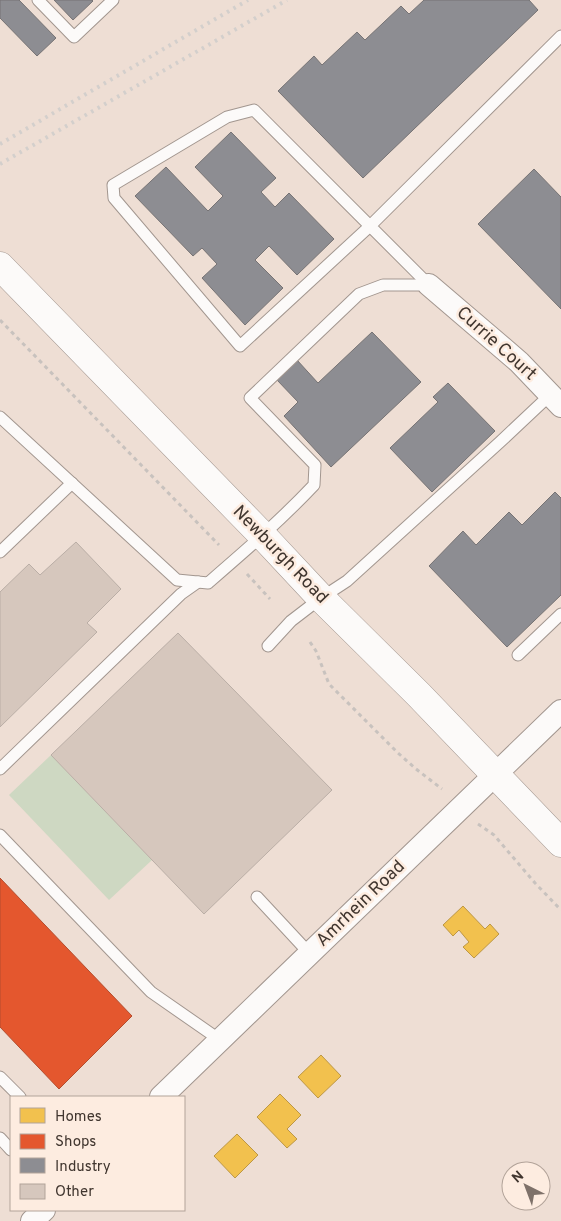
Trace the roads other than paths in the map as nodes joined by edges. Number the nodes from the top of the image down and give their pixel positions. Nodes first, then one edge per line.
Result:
1 (38, 0) edge
2 (111, 1) edge
3 (561, 36) edge
4 (370, 226) junction
5 (0, 266) edge
6 (429, 285) junction
7 (556, 400) edge
8 (0, 417) edge
9 (72, 484) junction
10 (263, 536) junction
11 (0, 552) edge
12 (198, 582) junction
13 (321, 598) junction
14 (561, 614) edge
15 (268, 646) dead end
16 (518, 655) dead end
17 (561, 712) edge
18 (0, 769) edge
19 (495, 775) junction
20 (0, 835) edge
21 (561, 843) edge
22 (256, 896) dead end
23 (310, 954) junction
24 (220, 1040) junction
25 (0, 1077) edge
26 (19, 1096) edge
27 (162, 1096) edge
28 (0, 1138) edge
29 (10, 1149) edge
30 (43, 1211) edge
31 (32, 1221) edge

1 - 2 lane
3 - 4 lane
4 - 4 lane
4 - 6 lane
5 - 10 main road, Newburgh Road
6 - 7 street, Currie Court
6 - 10 lane
7 - 13 lane
8 - 9 lane
9 - 11 lane
9 - 12 lane
10 - 12 lane
10 - 13 main road, Newburgh Road
12 - 18 lane
13 - 15 lane
13 - 19 main road, Newburgh Road
14 - 16 lane
17 - 19 street, Amrhein Road
19 - 21 main road, Newburgh Road
19 - 23 street, Amrhein Road
20 - 24 lane
22 - 23 lane
23 - 24 street, Amrhein Road
24 - 27 street, Amrhein Road
25 - 26 lane
28 - 29 lane
30 - 31 street

